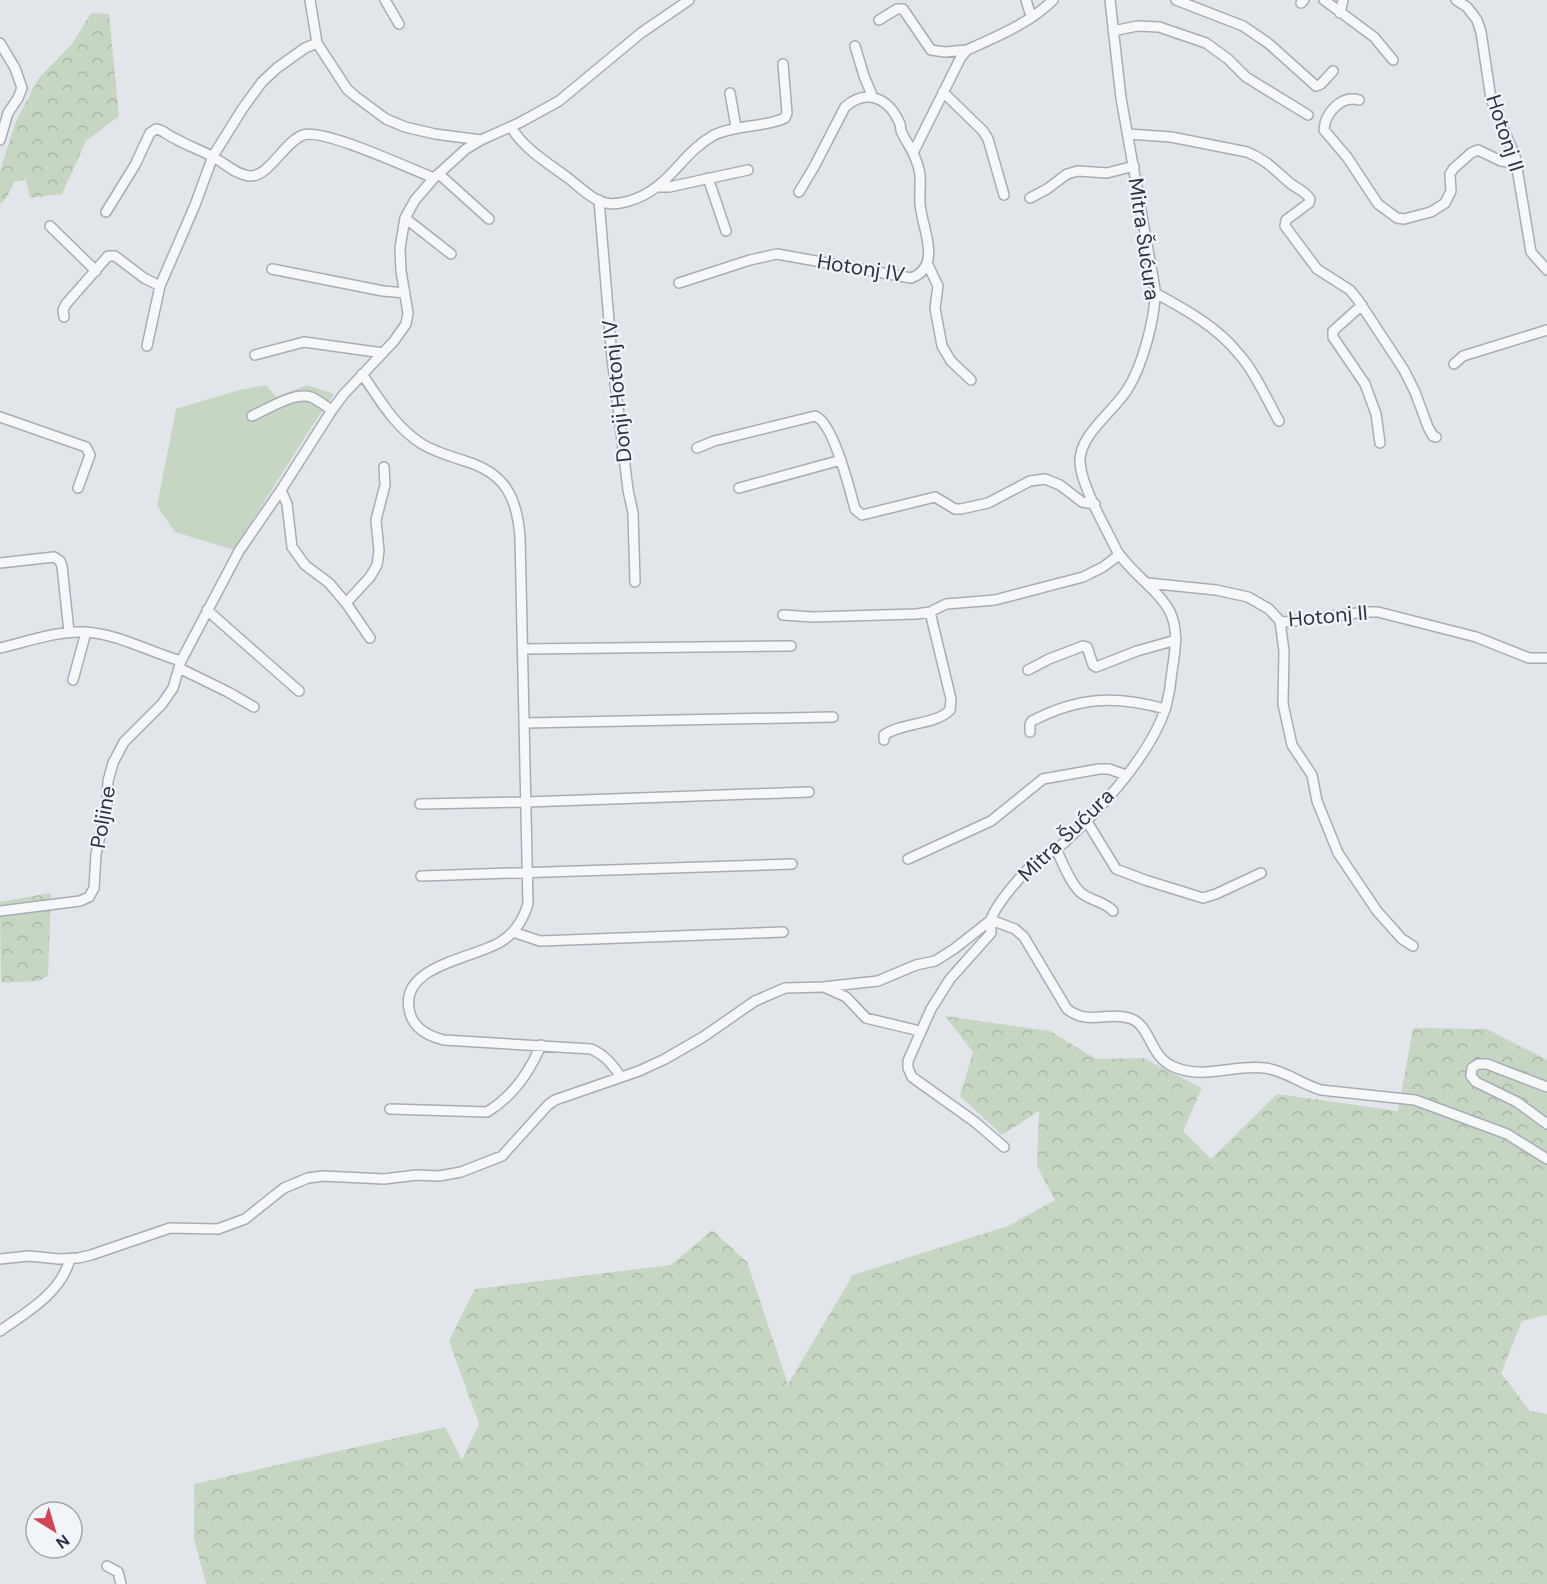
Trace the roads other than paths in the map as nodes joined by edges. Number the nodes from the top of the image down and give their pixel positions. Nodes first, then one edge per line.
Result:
1 (310, 0) edge
2 (385, 0) edge
3 (689, 0) edge
4 (1026, 0) edge
5 (1053, 0) edge
6 (1110, 0) edge
7 (1176, 0) edge
8 (1324, 0) edge
9 (1343, 0) edge
10 (1456, 0) edge
11 (1340, 13) junction
12 (1031, 16) junction
13 (879, 21) dead end
14 (399, 24) dead end
15 (1113, 31) junction
16 (0, 43) edge
17 (317, 43) junction
18 (855, 46) dead end
19 (967, 50) junction
20 (1394, 60) dead end
21 (783, 64) dead end
22 (1334, 71) dead end
23 (944, 92) junction
24 (730, 93) dead end
25 (872, 96) junction
26 (1359, 100) dead end
27 (1308, 115) dead end
28 (511, 127) junction
29 (736, 127) junction
30 (1128, 134) junction
31 (0, 140) edge
32 (481, 140) junction
33 (914, 153) junction
34 (213, 156) junction
35 (1517, 163) junction
36 (1134, 166) junction
37 (748, 170) dead end
38 (436, 176) junction
39 (708, 178) junction
40 (659, 187) junction
41 (799, 192) dead end
42 (1004, 195) dead end
43 (1030, 198) dead end
44 (599, 200) junction
45 (106, 212) dead end
46 (405, 218) junction
47 (489, 219) dead end
48 (50, 226) dead end
49 (726, 231) dead end
50 (451, 254) dead end
51 (927, 264) junction
52 (272, 269) dead end
53 (1547, 270) edge
54 (96, 271) junction
55 (679, 283) dead end
56 (160, 286) junction
57 (405, 293) junction
58 (1155, 293) junction
59 (1362, 305) junction
60 (63, 317) dead end
61 (1547, 330) edge
62 (147, 346) dead end
63 (383, 353) junction
64 (255, 355) dead end
65 (1454, 363) dead end
66 (362, 374) junction
67 (971, 380) dead end
68 (332, 410) junction
69 (0, 417) edge
70 (252, 417) dead end
71 (1279, 421) dead end
72 (1436, 437) dead end
73 (1380, 443) dead end
74 (697, 448) dead end
75 (841, 460) junction
76 (384, 467) dead end
77 (78, 488) dead end
78 (739, 488) dead end
79 (281, 490) junction
80 (1095, 504) junction
81 (1119, 555) junction
82 (0, 563) edge
83 (635, 582) dead end
84 (1147, 583) junction
85 (346, 603) junction
86 (207, 610) junction
87 (930, 612) junction
88 (783, 615) dead end
89 (1280, 621) junction
90 (69, 632) junction
91 (86, 632) junction
92 (370, 638) dead end
93 (1176, 640) junction
94 (791, 646) dead end
95 (0, 648) edge
96 (523, 649) junction
97 (1547, 658) edge
98 (180, 665) junction
99 (1028, 670) dead end
100 (73, 680) dead end
101 (299, 691) dead end
102 (254, 707) dead end
103 (1165, 709) junction
104 (833, 717) dead end
105 (525, 723) junction
106 (1030, 732) dead end
107 (884, 740) dead end
108 (1126, 775) junction
109 (809, 792) dead end
110 (527, 802) junction
111 (420, 804) dead end
112 (1086, 820) junction
113 (1056, 849) junction
114 (908, 859) dead end
115 (792, 864) dead end
116 (528, 873) junction
117 (1261, 873) dead end
118 (421, 876) dead end
119 (0, 911) edge
120 (1113, 911) dead end
121 (991, 920) junction
122 (513, 932) junction
123 (783, 932) dead end
124 (1413, 945) dead end
125 (824, 987) junction
126 (920, 1031) junction
127 (541, 1045) junction
128 (621, 1077) junction
129 (1547, 1087) edge
130 (390, 1109) dead end
131 (1547, 1124) edge
132 (1004, 1147) dead end
133 (1547, 1159) edge
134 (70, 1259) junction
135 (0, 1260) edge
136 (0, 1331) edge
137 (107, 1566) dead end
138 (121, 1584) edge

1 - 17 street
2 - 14 street
3 - 28 street
4 - 12 street
5 - 12 street
6 - 15 street, Mitra Šućura
7 - 22 street
8 - 11 street
9 - 11 street
10 - 35 street, Hotonj II
11 - 20 street
12 - 19 street
13 - 19 street
15 - 27 street
15 - 30 street, Mitra Šućura
16 - 31 street
17 - 32 street
17 - 34 street
18 - 25 street, Hotonj IV
19 - 23 street
21 - 29 street
23 - 33 street
23 - 42 street
24 - 29 street
25 - 33 street, Hotonj IV
25 - 41 street
26 - 35 street
28 - 32 street
28 - 44 street
29 - 40 street
30 - 36 street, Mitra Šućura
30 - 59 street
32 - 38 street
33 - 51 street, Hotonj IV
34 - 38 street
34 - 45 street
34 - 56 street
35 - 53 street, Hotonj II
36 - 43 street
36 - 58 street, Mitra Šućura
37 - 39 street
38 - 46 street
38 - 47 street
39 - 40 street
39 - 49 street
40 - 44 street
44 - 83 street, Donji Hotonj IV
46 - 50 street
46 - 57 street
48 - 54 street
51 - 55 street, Hotonj IV
51 - 67 street
52 - 57 street
54 - 56 street
54 - 60 street
56 - 62 street
57 - 63 street
58 - 71 street
58 - 80 street, Mitra Šućura
59 - 72 street
59 - 73 street
61 - 65 street
63 - 64 street
63 - 66 street
66 - 68 street
66 - 96 street
68 - 70 street
68 - 79 street
69 - 77 street
74 - 75 street
75 - 78 street
75 - 80 street
76 - 85 street
79 - 85 street
79 - 86 street
80 - 81 street, Mitra Šućura
81 - 84 street, Mitra Šućura
81 - 87 street
82 - 90 street
84 - 89 street, Hotonj II
84 - 93 street, Mitra Šućura
85 - 92 street
86 - 98 street
86 - 101 street
87 - 88 street
87 - 107 street
89 - 97 street, Hotonj II
89 - 124 street
90 - 91 street
90 - 95 street
91 - 98 street
91 - 100 street
93 - 99 street
93 - 103 street, Mitra Šućura
94 - 96 street
96 - 105 street
98 - 102 street
98 - 119 street, Poljine
103 - 106 street
103 - 108 street, Mitra Šućura
104 - 105 street
105 - 110 street
108 - 112 street, Mitra Šućura
108 - 114 street
109 - 110 street
110 - 111 street
110 - 116 street
112 - 113 street, Mitra Šućura
112 - 117 street
113 - 120 street
113 - 121 street, Mitra Šućura
115 - 116 street
116 - 118 street
116 - 122 street
121 - 125 street
121 - 126 street, Mitra Šućura
121 - 133 street
122 - 123 street
122 - 127 street
125 - 126 street
125 - 128 street
126 - 132 street, Mitra Šućura
127 - 128 street
127 - 130 street
128 - 134 street
129 - 131 street
134 - 135 street
134 - 136 street
137 - 138 street

